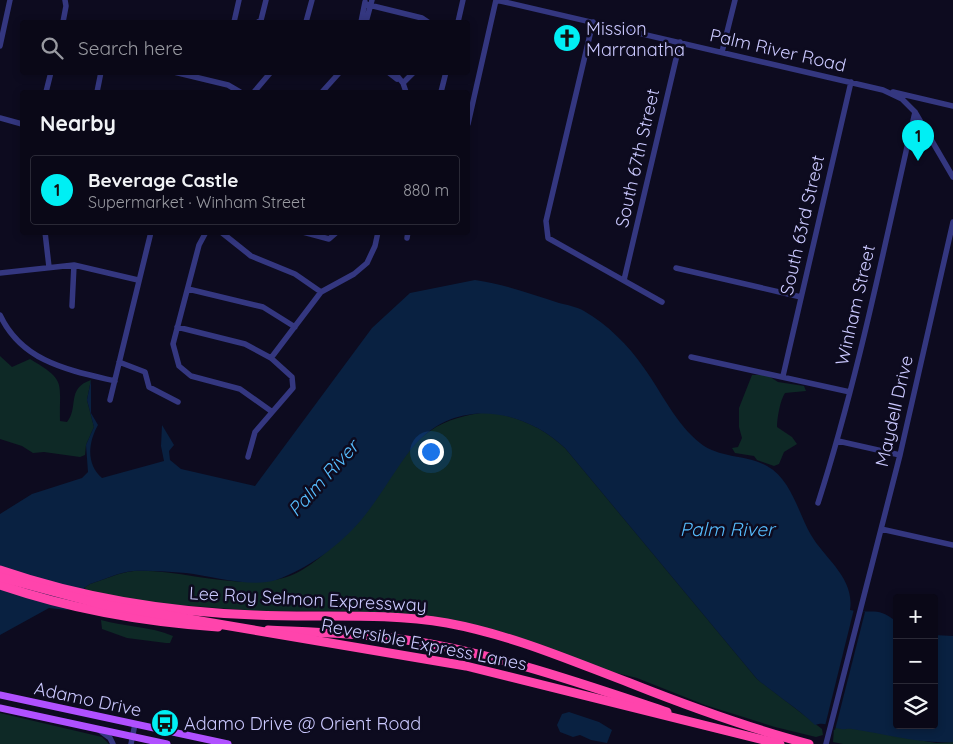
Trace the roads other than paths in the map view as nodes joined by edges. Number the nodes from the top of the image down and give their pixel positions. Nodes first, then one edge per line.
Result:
1 (10, 0) edge
2 (65, 0) edge
3 (239, 0) edge
4 (266, 0) edge
5 (312, 0) edge
6 (463, 0) edge
7 (496, 0) edge
8 (533, 0) edge
9 (735, 0) edge
10 (368, 2) edge
11 (531, 8) junction
12 (63, 20) edge
13 (234, 20) edge
14 (262, 20) edge
15 (307, 20) edge
16 (362, 20) edge
17 (366, 20) edge
18 (425, 20) edge
19 (458, 20) edge
20 (593, 22) junction
21 (680, 42) junction
22 (0, 46) edge
23 (722, 52) junction
24 (50, 75) edge
25 (100, 75) edge
26 (186, 75) edge
27 (268, 75) edge
28 (337, 75) edge
29 (392, 75) edge
30 (396, 75) edge
31 (411, 75) edge
32 (445, 75) edge
33 (851, 82) junction
34 (403, 83) junction
35 (46, 90) edge
36 (97, 90) edge
37 (237, 90) edge
38 (256, 90) edge
39 (324, 90) edge
40 (405, 90) edge
41 (442, 90) edge
42 (883, 90) junction
43 (953, 106) edge
44 (915, 112) junction
45 (470, 115) edge
46 (0, 118) edge
47 (20, 123) edge
48 (953, 177) edge
49 (953, 222) edge
50 (46, 235) edge
51 (150, 235) edge
52 (204, 235) edge
53 (225, 235) edge
54 (314, 235) edge
55 (334, 235) edge
56 (377, 235) edge
57 (74, 265) junction
58 (49, 267) junction
59 (676, 268) dead end
60 (0, 273) edge
61 (138, 280) junction
62 (624, 280) junction
63 (188, 288) junction
64 (321, 292) junction
65 (801, 297) junction
66 (662, 302) dead end
67 (72, 306) dead end
68 (0, 315) edge
69 (177, 327) junction
70 (295, 327) junction
71 (691, 356) dead end
72 (271, 358) junction
73 (119, 362) junction
74 (783, 376) junction
75 (115, 381) junction
76 (850, 392) junction
77 (110, 400) dead end
78 (178, 402) dead end
79 (271, 411) junction
80 (838, 441) junction
81 (900, 455) junction
82 (248, 457) dead end
83 (818, 503) dead end
84 (881, 529) junction
85 (953, 545) edge
86 (0, 570) edge
87 (0, 577) edge
88 (0, 585) edge
89 (0, 695) edge
90 (0, 708) edge
91 (134, 724) junction
92 (97, 729) junction
93 (132, 740) edge
94 (113, 744) edge
95 (167, 744) edge
96 (228, 744) edge
97 (762, 744) edge
98 (780, 744) edge
99 (808, 744) edge
100 (826, 744) edge

1 - 22 street
2 - 12 street
3 - 13 street
4 - 14 street
5 - 15 street
6 - 19 street
7 - 11 street, Palm River Road
7 - 45 street
8 - 11 street
9 - 23 street
10 - 16 street
10 - 17 street
10 - 18 street
11 - 20 street, Palm River Road
20 - 21 street, Palm River Road
20 - 62 street
21 - 23 street, Palm River Road
21 - 62 street, South 67th Street
23 - 33 street, Palm River Road
24 - 35 street
25 - 36 street
26 - 37 street
27 - 38 street
28 - 39 street
29 - 34 street
30 - 34 street
31 - 34 street
32 - 41 street
33 - 42 street, Palm River Road
33 - 65 street, South 63rd Street
34 - 40 street
42 - 43 street
42 - 44 street, Palm River Road
44 - 48 street, Palm River Road
44 - 76 street, Winham Street
46 - 47 street
49 - 81 street, Maydell Drive
50 - 58 street
51 - 61 street
52 - 63 street
53 - 64 street
54 - 55 street
56 - 64 street
57 - 58 street
57 - 61 street
57 - 67 street
58 - 60 street
59 - 65 street
61 - 73 street
62 - 66 street
63 - 69 street
63 - 70 street
64 - 70 street
65 - 74 street, South 63rd Street
68 - 75 street
69 - 72 street
69 - 79 street
70 - 72 street
71 - 74 street
72 - 79 street
73 - 75 street
73 - 78 street
74 - 76 street
75 - 77 street
76 - 80 street, Winham Street
79 - 82 street
80 - 81 street
80 - 83 street, Winham Street
81 - 84 street, Maydell Drive
84 - 85 street
84 - 100 street, Maydell Drive
86 - 99 highway, Lee Roy Selmon Expressway
87 - 98 highway, Reversible Express Lanes, bridge
88 - 97 highway, Lee Roy Selmon Expressway
89 - 91 main road, Adamo Drive
90 - 92 main road, Adamo Drive
91 - 93 street
91 - 96 main road, Adamo Drive
92 - 93 main road, Adamo Drive
92 - 94 street
93 - 95 main road, Adamo Drive

